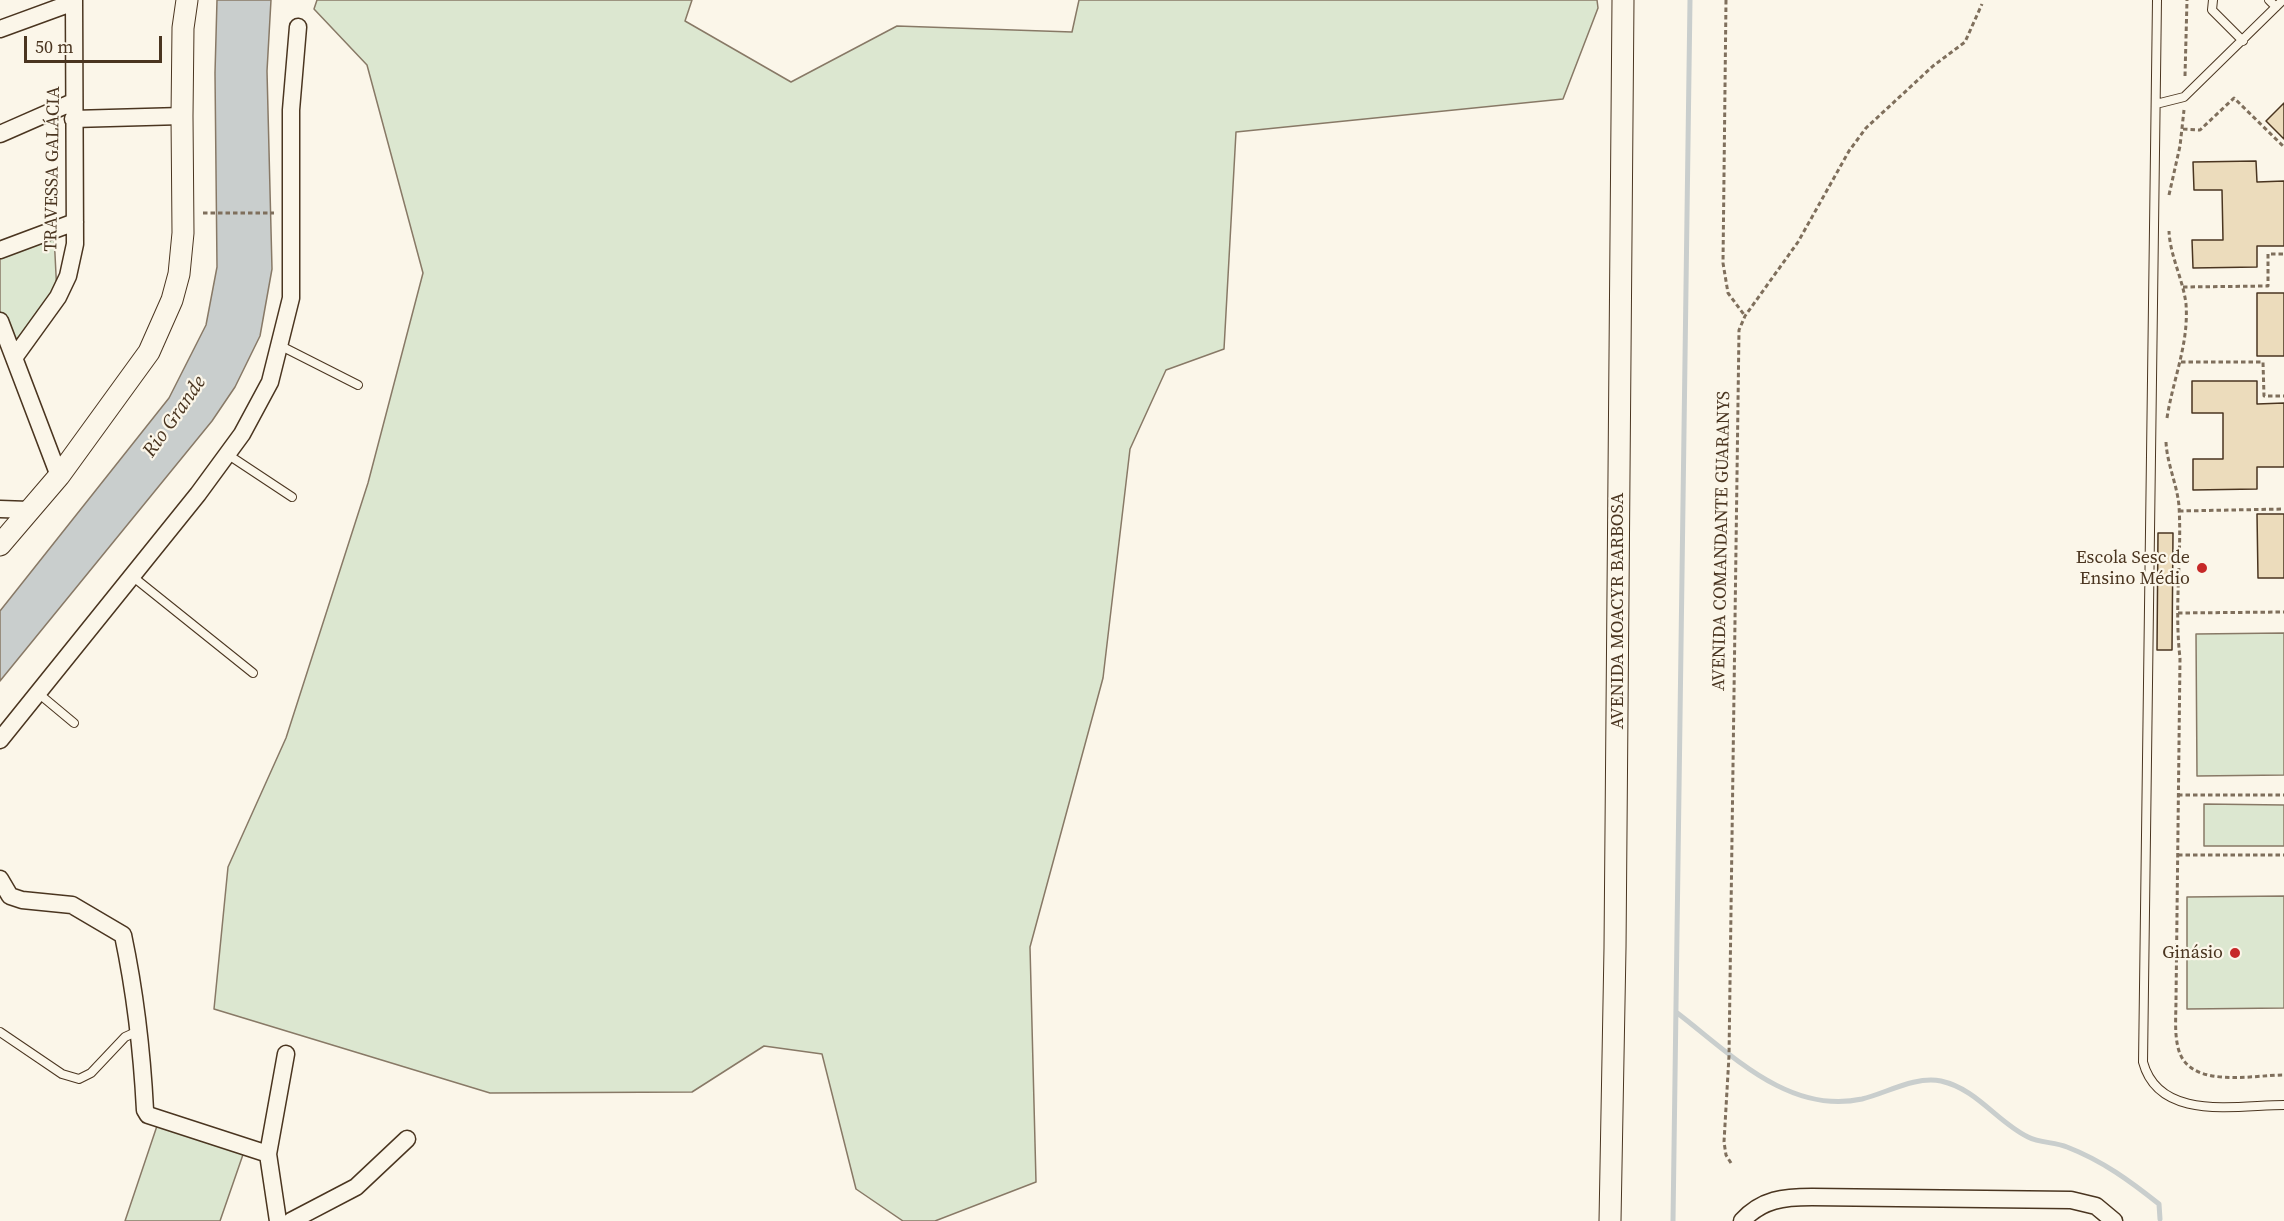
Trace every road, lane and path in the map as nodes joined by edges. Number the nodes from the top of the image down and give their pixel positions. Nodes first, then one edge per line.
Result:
1 (187, 0) edge
2 (1623, 0) edge
3 (1726, 0) edge
4 (2157, 0) edge
5 (2187, 0) edge
6 (2213, 0) edge
7 (2269, 0) edge
8 (74, 1) edge
9 (2280, 3) edge
10 (1982, 4) dead end
11 (298, 27) dead end
12 (0, 29) edge
13 (2243, 41) junction
14 (2184, 97) junction
15 (73, 102) junction
16 (2156, 104) junction
17 (182, 116) junction
18 (73, 119) junction
19 (2183, 129) junction
20 (0, 134) edge
21 (2284, 147) edge
22 (2169, 204) dead end
23 (183, 213) junction
24 (291, 213) junction
25 (75, 222) junction
26 (2169, 225) dead end
27 (0, 250) edge
28 (2284, 254) edge
29 (2183, 287) junction
30 (1745, 316) junction
31 (0, 321) edge
32 (280, 346) junction
33 (14, 358) junction
34 (2181, 362) junction
35 (358, 385) dead end
36 (2284, 396) edge
37 (2166, 425) dead end
38 (2166, 434) dead end
39 (227, 454) junction
40 (59, 476) junction
41 (292, 497) dead end
42 (0, 509) edge
43 (2284, 509) edge
44 (29, 510) junction
45 (2179, 511) junction
46 (0, 545) edge
47 (132, 576) junction
48 (2284, 612) edge
49 (2177, 613) junction
50 (253, 673) dead end
51 (38, 693) junction
52 (74, 723) dead end
53 (0, 740) edge
54 (2178, 795) junction
55 (2284, 795) edge
56 (2177, 855) junction
57 (2284, 855) edge
58 (0, 879) edge
59 (138, 1031) junction
60 (0, 1032) edge
61 (286, 1054) dead end
62 (2284, 1075) edge
63 (2284, 1105) edge
64 (406, 1139) dead end
65 (268, 1154) junction
66 (1731, 1163) dead end
67 (278, 1221) edge
68 (291, 1221) edge
69 (1610, 1221) edge
70 (1742, 1221) edge
71 (2114, 1221) edge

1 - 17 street
2 - 69 street, AVENIDA MOACYR BARBOSA
3 - 30 path
4 - 16 lane
5 - 14 path
6 - 13 lane
7 - 9 lane
8 - 12 street
8 - 15 street, TRAVESSA GALÁCIA
9 - 13 lane
10 - 30 path, AVENIDA COMANDANTE GUARANYS
11 - 24 street
13 - 14 lane
14 - 16 lane
14 - 19 path
15 - 18 street, TRAVESSA GALÁCIA
15 - 20 street
16 - 63 lane
17 - 18 street
17 - 23 street
18 - 25 street, TRAVESSA GALÁCIA
19 - 21 path
19 - 22 path
23 - 24 path
23 - 40 street
24 - 32 street
25 - 27 street
25 - 33 street, TRAVESSA GALÁCIA
26 - 29 path
28 - 29 path
29 - 34 path
30 - 66 path, AVENIDA COMANDANTE GUARANYS
31 - 33 street
32 - 35 lane
32 - 39 street
33 - 40 street
34 - 36 path
34 - 37 path
38 - 45 path
39 - 41 lane
39 - 47 street
40 - 44 street
42 - 44 street
43 - 45 path
44 - 46 street
45 - 49 path
47 - 50 lane
47 - 51 street
48 - 49 path
49 - 54 path
51 - 52 lane
51 - 53 street
54 - 55 path
54 - 56 path
56 - 57 path
56 - 62 path
58 - 59 street
59 - 60 lane
59 - 65 street
61 - 65 street
64 - 68 street
65 - 67 street
70 - 71 street

